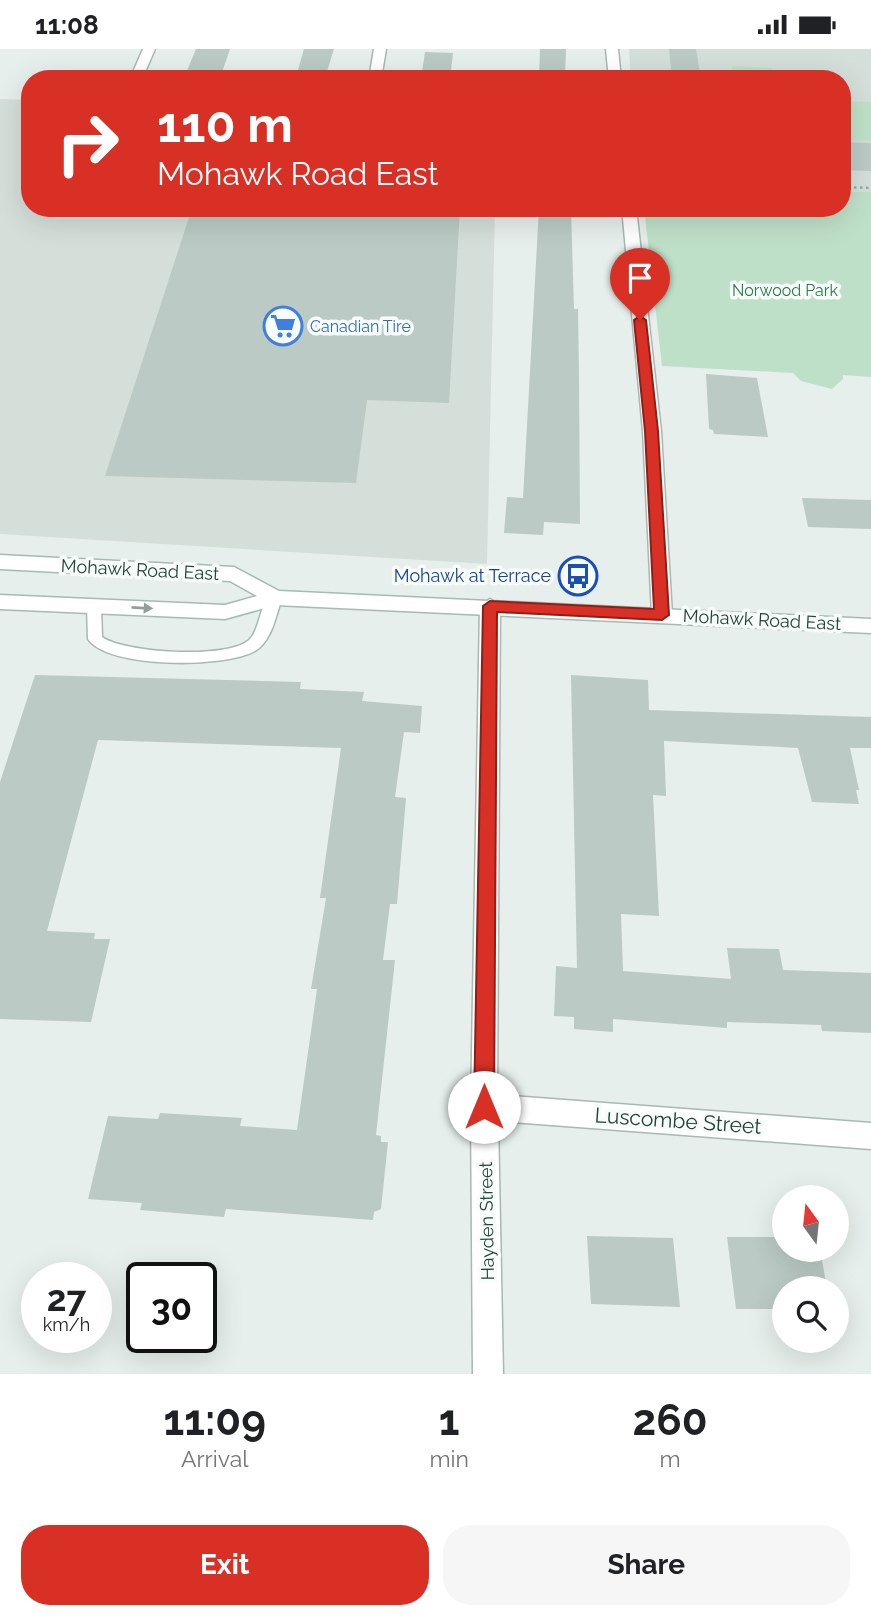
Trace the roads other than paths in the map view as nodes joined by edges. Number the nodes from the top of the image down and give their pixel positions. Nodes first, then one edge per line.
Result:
1 (149, 49) edge
2 (380, 49) edge
3 (612, 49) edge
4 (140, 70) edge
5 (376, 70) edge
6 (614, 70) edge
7 (630, 217) edge
8 (0, 562) edge
9 (275, 598) junction
10 (0, 602) edge
11 (94, 605) junction
12 (490, 606) junction
13 (662, 615) junction
14 (871, 626) edge
15 (484, 1107) junction
16 (871, 1136) edge
17 (488, 1374) edge

1 - 4 street
2 - 5 street
3 - 6 street
7 - 13 street
8 - 9 street, Mohawk Road East
11 -> 9 street, Mohawk Road East
9 - 11 lane
9 - 12 street, Mohawk Road East
10 - 11 street, Mohawk Road East
12 - 13 street, Mohawk Road East
12 - 15 street, Hayden Street
13 - 14 street, Mohawk Road East
15 - 16 street, Luscombe Street
15 - 17 street, Hayden Street

